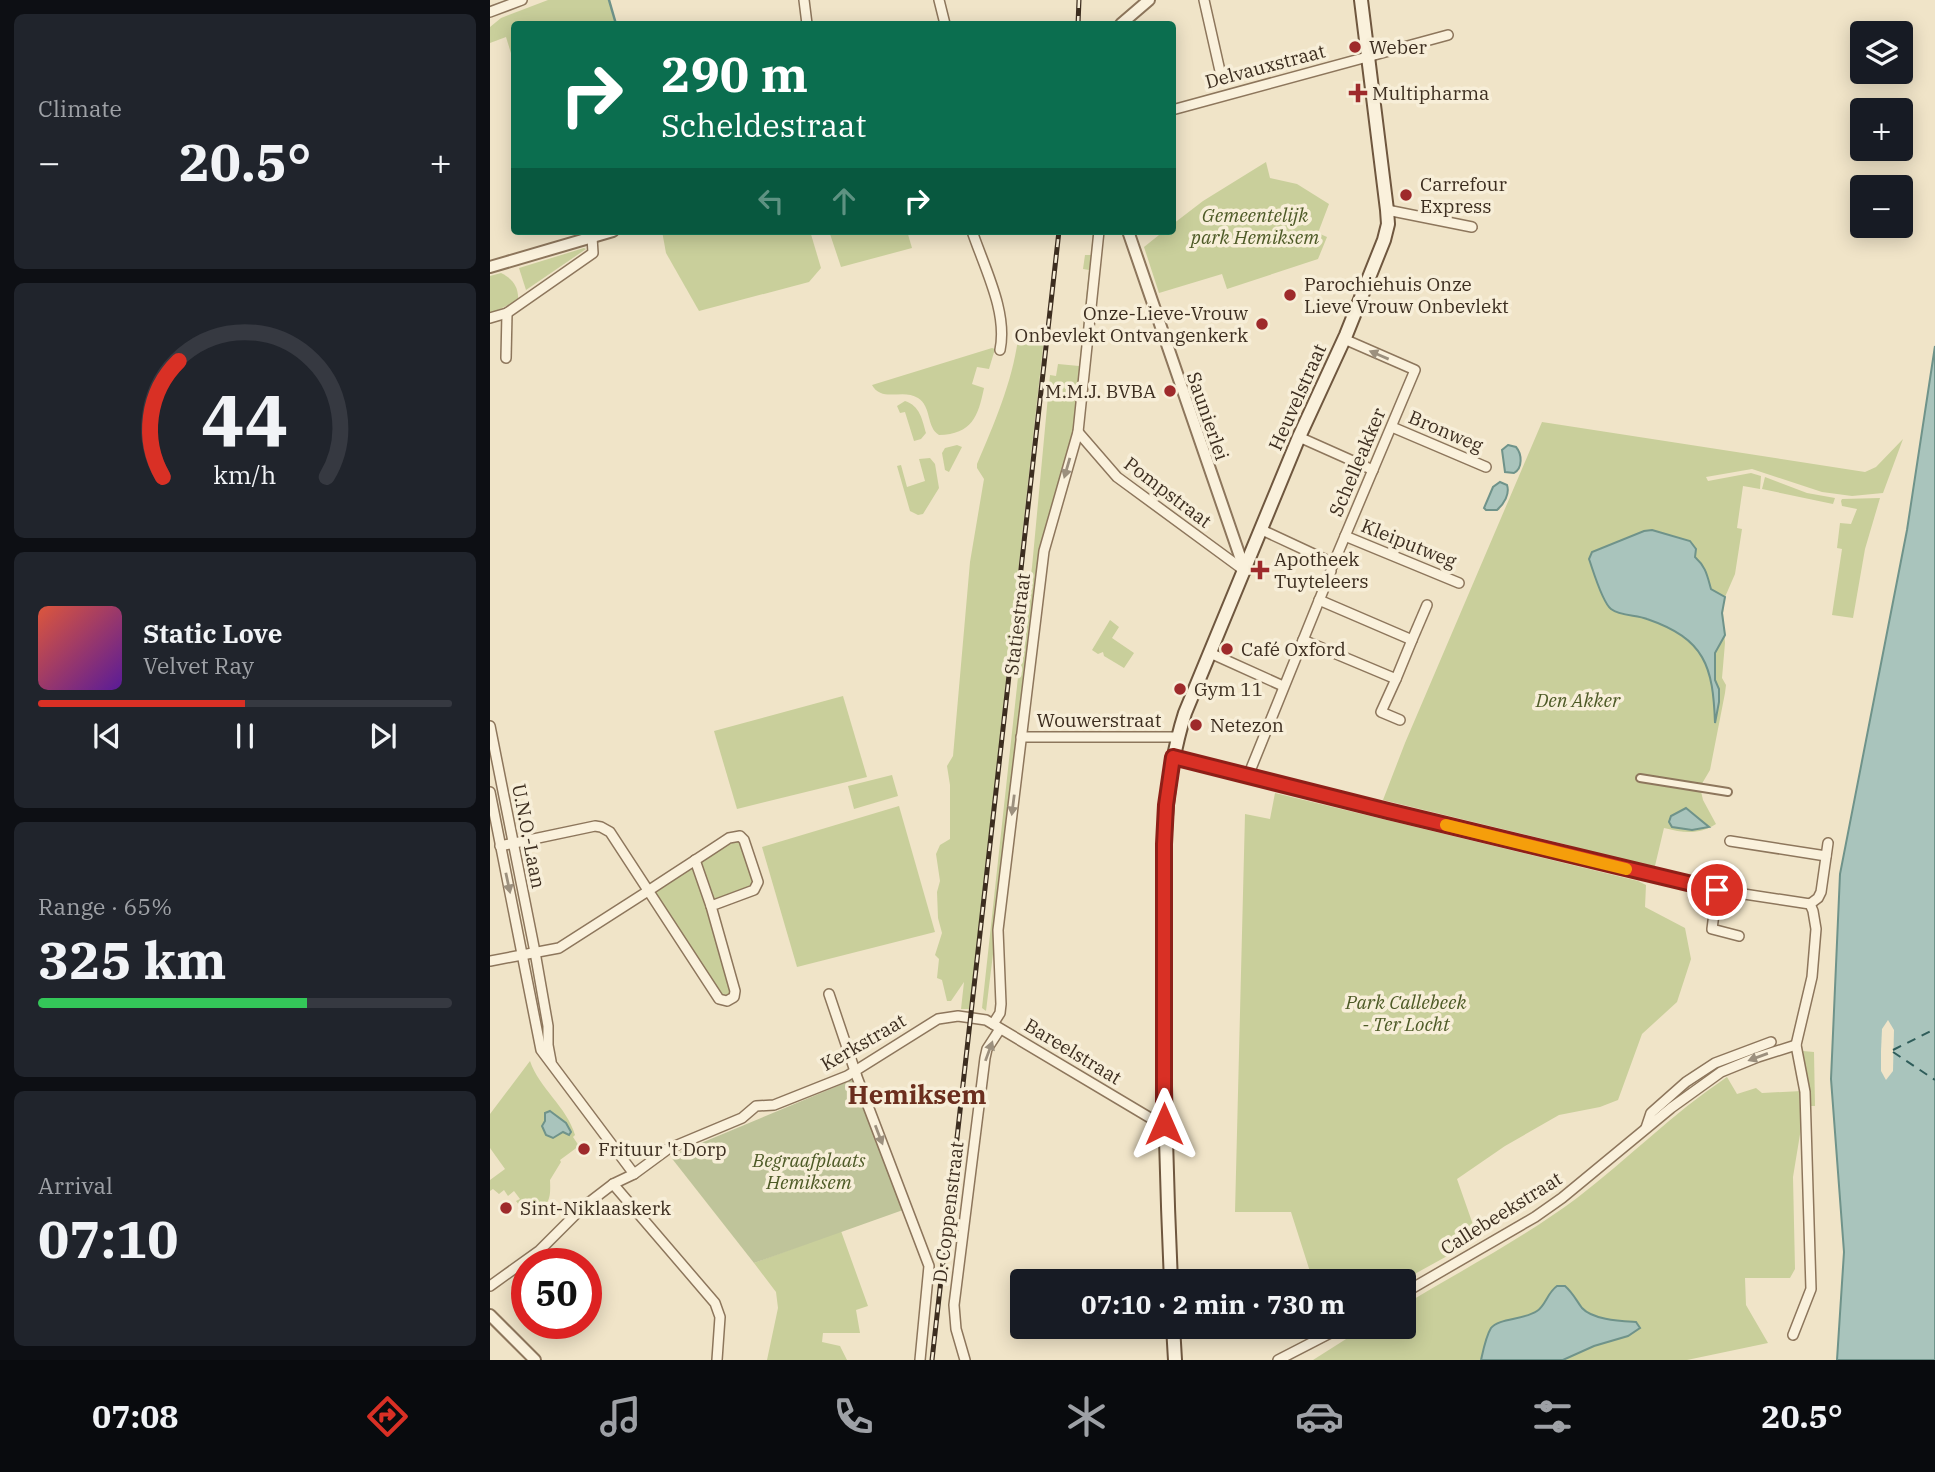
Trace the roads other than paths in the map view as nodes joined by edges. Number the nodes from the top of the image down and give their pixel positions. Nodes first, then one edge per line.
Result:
1 (522, 0) edge
2 (804, 0) edge
3 (939, 0) edge
4 (1149, 0) edge
5 (1204, 0) edge
6 (1361, 0) edge
7 (490, 12) edge
8 (807, 21) edge
9 (944, 21) edge
10 (1124, 21) edge
11 (1448, 35) dead end
12 (1368, 58) junction
13 (1220, 71) tunnel mouth
14 (1176, 109) edge
15 (1387, 210) junction
16 (1472, 227) dead end
17 (599, 235) edge
18 (973, 235) edge
19 (1099, 235) edge
20 (1129, 235) edge
21 (592, 237) junction
22 (490, 267) edge
23 (507, 313) junction
24 (490, 318) edge
25 (1344, 340) junction
26 (1000, 350) dead end
27 (506, 358) dead end
28 (1392, 427) junction
29 (1078, 432) junction
30 (1299, 437) junction
31 (1486, 467) dead end
32 (1373, 470) junction
33 (1262, 530) junction
34 (1345, 536) junction
35 (1332, 567) junction
36 (1245, 571) junction
37 (1460, 583) dead end
38 (1318, 600) junction
39 (1427, 605) dead end
40 (1303, 640) junction
41 (1412, 640) junction
42 (1210, 653) junction
43 (1396, 679) junction
44 (1283, 686) junction
45 (1400, 720) dead end
46 (490, 726) edge
47 (1021, 737) junction
48 (1178, 737) junction
49 (1173, 757) junction
50 (1248, 776) junction
51 (1640, 778) dead end
52 (490, 792) edge
53 (1728, 792) dead end
54 (1730, 841) dead end
55 (513, 843) junction
56 (1828, 843) dead end
57 (500, 846) junction
58 (1826, 856) junction
59 (695, 860) junction
60 (1717, 890) junction
61 (648, 891) junction
62 (1810, 904) junction
63 (711, 906) junction
64 (1738, 936) dead end
65 (535, 952) junction
66 (523, 954) junction
67 (490, 961) edge
68 (829, 994) dead end
69 (997, 1026) junction
70 (1771, 1042) dead end
71 (1796, 1045) junction
72 (552, 1065) junction
73 (855, 1072) junction
74 (1164, 1124) junction
75 (1645, 1130) junction
76 (634, 1174) junction
77 (613, 1184) junction
78 (1170, 1269) edge
79 (490, 1286) edge
80 (1416, 1286) edge
81 (490, 1315) edge
82 (1793, 1335) dead end
83 (1174, 1339) edge
84 (1319, 1339) edge
85 (535, 1360) edge
86 (718, 1360) edge
87 (920, 1360) edge
88 (965, 1360) edge
89 (1175, 1360) edge
90 (1278, 1360) edge

1 - 7 street
2 - 8 street
3 - 9 street
4 - 10 street
5 - 13 street
6 - 12 main road, Heuvelstraat
11 - 12 street, Delvauxstraat
12 - 14 street, Delvauxstraat
12 - 15 main road, Heuvelstraat
15 - 16 street
15 - 25 main road, Heuvelstraat
17 - 21 street
18 - 26 street
19 - 29 street, Statiestraat
20 - 36 street, Saunierlei
21 - 22 street
21 - 23 street
23 - 24 street
23 - 27 street
28 -> 25 street, Schelleakker
25 - 30 main road, Heuvelstraat
28 - 31 street, Bronweg
28 - 32 street, Schelleakker
29 - 36 street, Pompstraat
29 -> 47 street, Statiestraat
30 - 32 street
30 - 33 main road, Heuvelstraat
32 - 34 street, Schelleakker
33 - 35 street
33 - 36 main road, Heuvelstraat
34 - 35 street, Schelleakker
34 - 37 street, Kleiputweg
35 - 38 street, Schelleakker
36 - 42 main road, Heuvelstraat
38 - 40 street, Schelleakker
38 - 41 street
39 - 41 street
40 - 43 street
40 - 44 street, Schelleakker
41 - 43 street
42 - 44 street
42 - 48 main road, Heuvelstraat
43 - 45 street
44 - 50 street, Schelleakker
46 - 55 street, U.N.O.-Laan
47 - 48 street, Wouwerstraat
47 -> 69 street, Statiestraat
48 - 49 main road, Heuvelstraat
49 - 50 street
49 - 74 main road, Heuvelstraat
50 - 60 street
51 - 53 street
52 - 57 street, U.N.O.-Laan
54 - 58 street
55 - 57 street
55 - 61 street
55 - 65 street, U.N.O.-Laan
56 - 58 street
57 -> 66 street, U.N.O.-Laan
58 - 62 street
59 - 61 street
59 - 63 street
59 - 63 street
60 - 62 street
60 - 64 street
61 - 63 street
61 - 65 street
62 - 71 street
65 - 66 street
65 - 72 street, U.N.O.-Laan
66 - 67 street
66 - 72 street, U.N.O.-Laan
68 - 73 street
69 - 73 street, Kerkstraat
69 - 74 street, Bareelstraat
88 -> 69 street, D. Coppenstraat
70 - 75 street, Callebeekstraat
71 -> 75 street, Callebeekstraat
71 - 82 street
72 - 76 street, U.N.O.-Laan
73 - 76 street, Kerkstraat
73 -> 87 street
74 - 78 main road, Heuvelstraat
75 - 80 street, Callebeekstraat
76 - 77 street, Kerkstraat
77 - 79 street, Kerkstraat
77 - 86 street
81 - 85 street
83 - 89 main road
84 - 90 street

